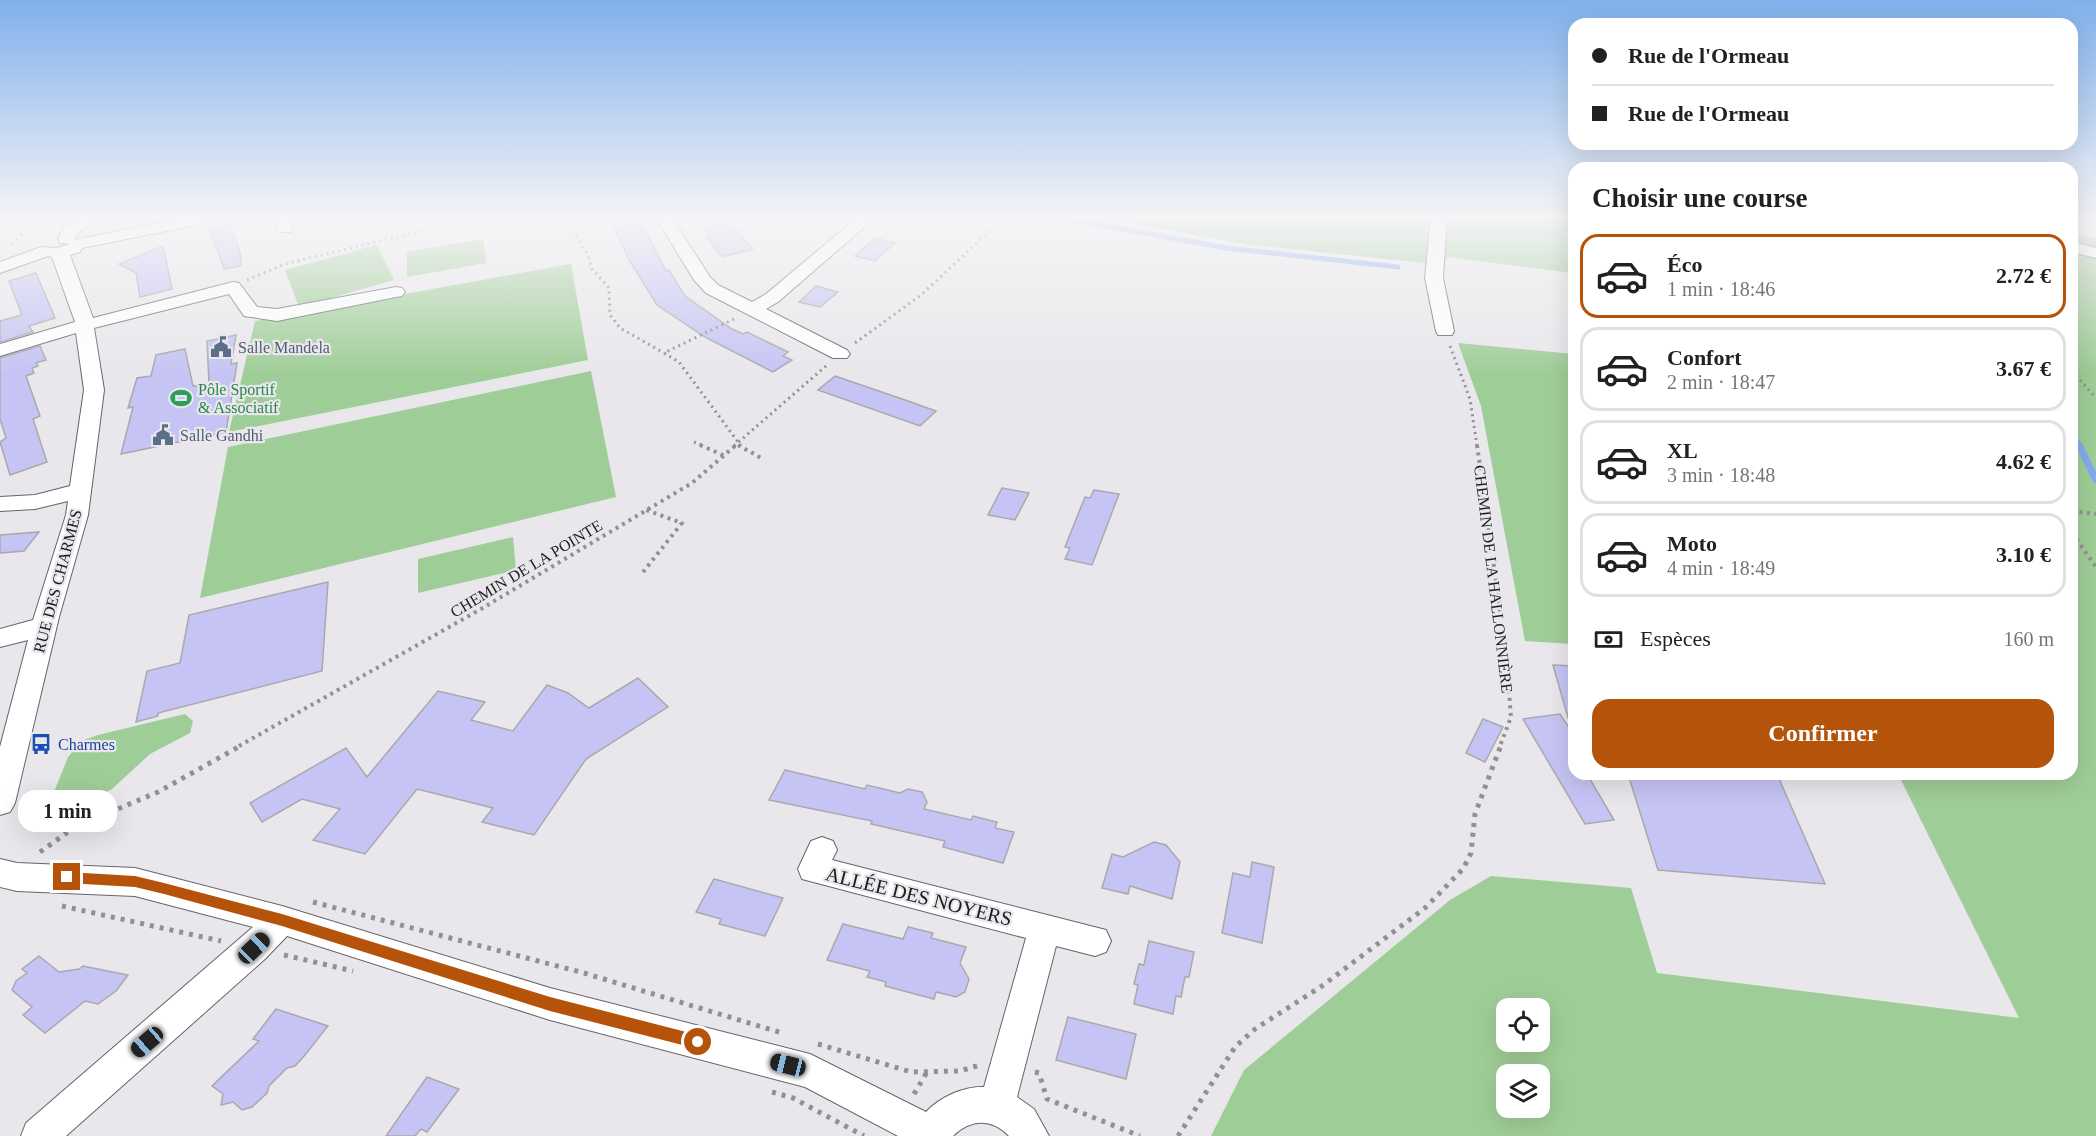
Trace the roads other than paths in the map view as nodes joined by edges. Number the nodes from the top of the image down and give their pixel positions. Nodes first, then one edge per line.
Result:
1 (65, 269) edge
2 (696, 269) edge
3 (806, 269) edge
4 (1435, 269) edge
5 (396, 292) dead end
6 (752, 310) junction
7 (84, 326) junction
8 (1445, 331) road end
9 (0, 350) edge
10 (840, 354) road end
11 (78, 491) junction
12 (0, 504) edge
13 (44, 626) junction
14 (0, 638) edge
15 (0, 803) edge
16 (822, 850) dead end
17 (0, 873) edge
18 (291, 909) junction
19 (1045, 928) junction
20 (1095, 940) dead end
21 (997, 1105) junction
22 (931, 1135) edge
23 (39, 1136) edge
24 (1031, 1136) edge

1 - 7 street, RUE DES CHARMES
2 - 6 street
3 - 6 street
4 - 8 street
5 - 7 street
6 - 10 street
7 - 9 street
7 - 11 street, RUE DES CHARMES
11 - 12 street
11 - 13 street, RUE DES CHARMES
13 - 14 street
13 - 15 street, RUE DES CHARMES
16 - 19 street, ALLÉE DES NOYERS
17 - 18 street
18 - 22 street
18 - 23 street
19 - 20 street, ALLÉE DES NOYERS
19 - 21 street
21 - 22 street
21 - 24 street

